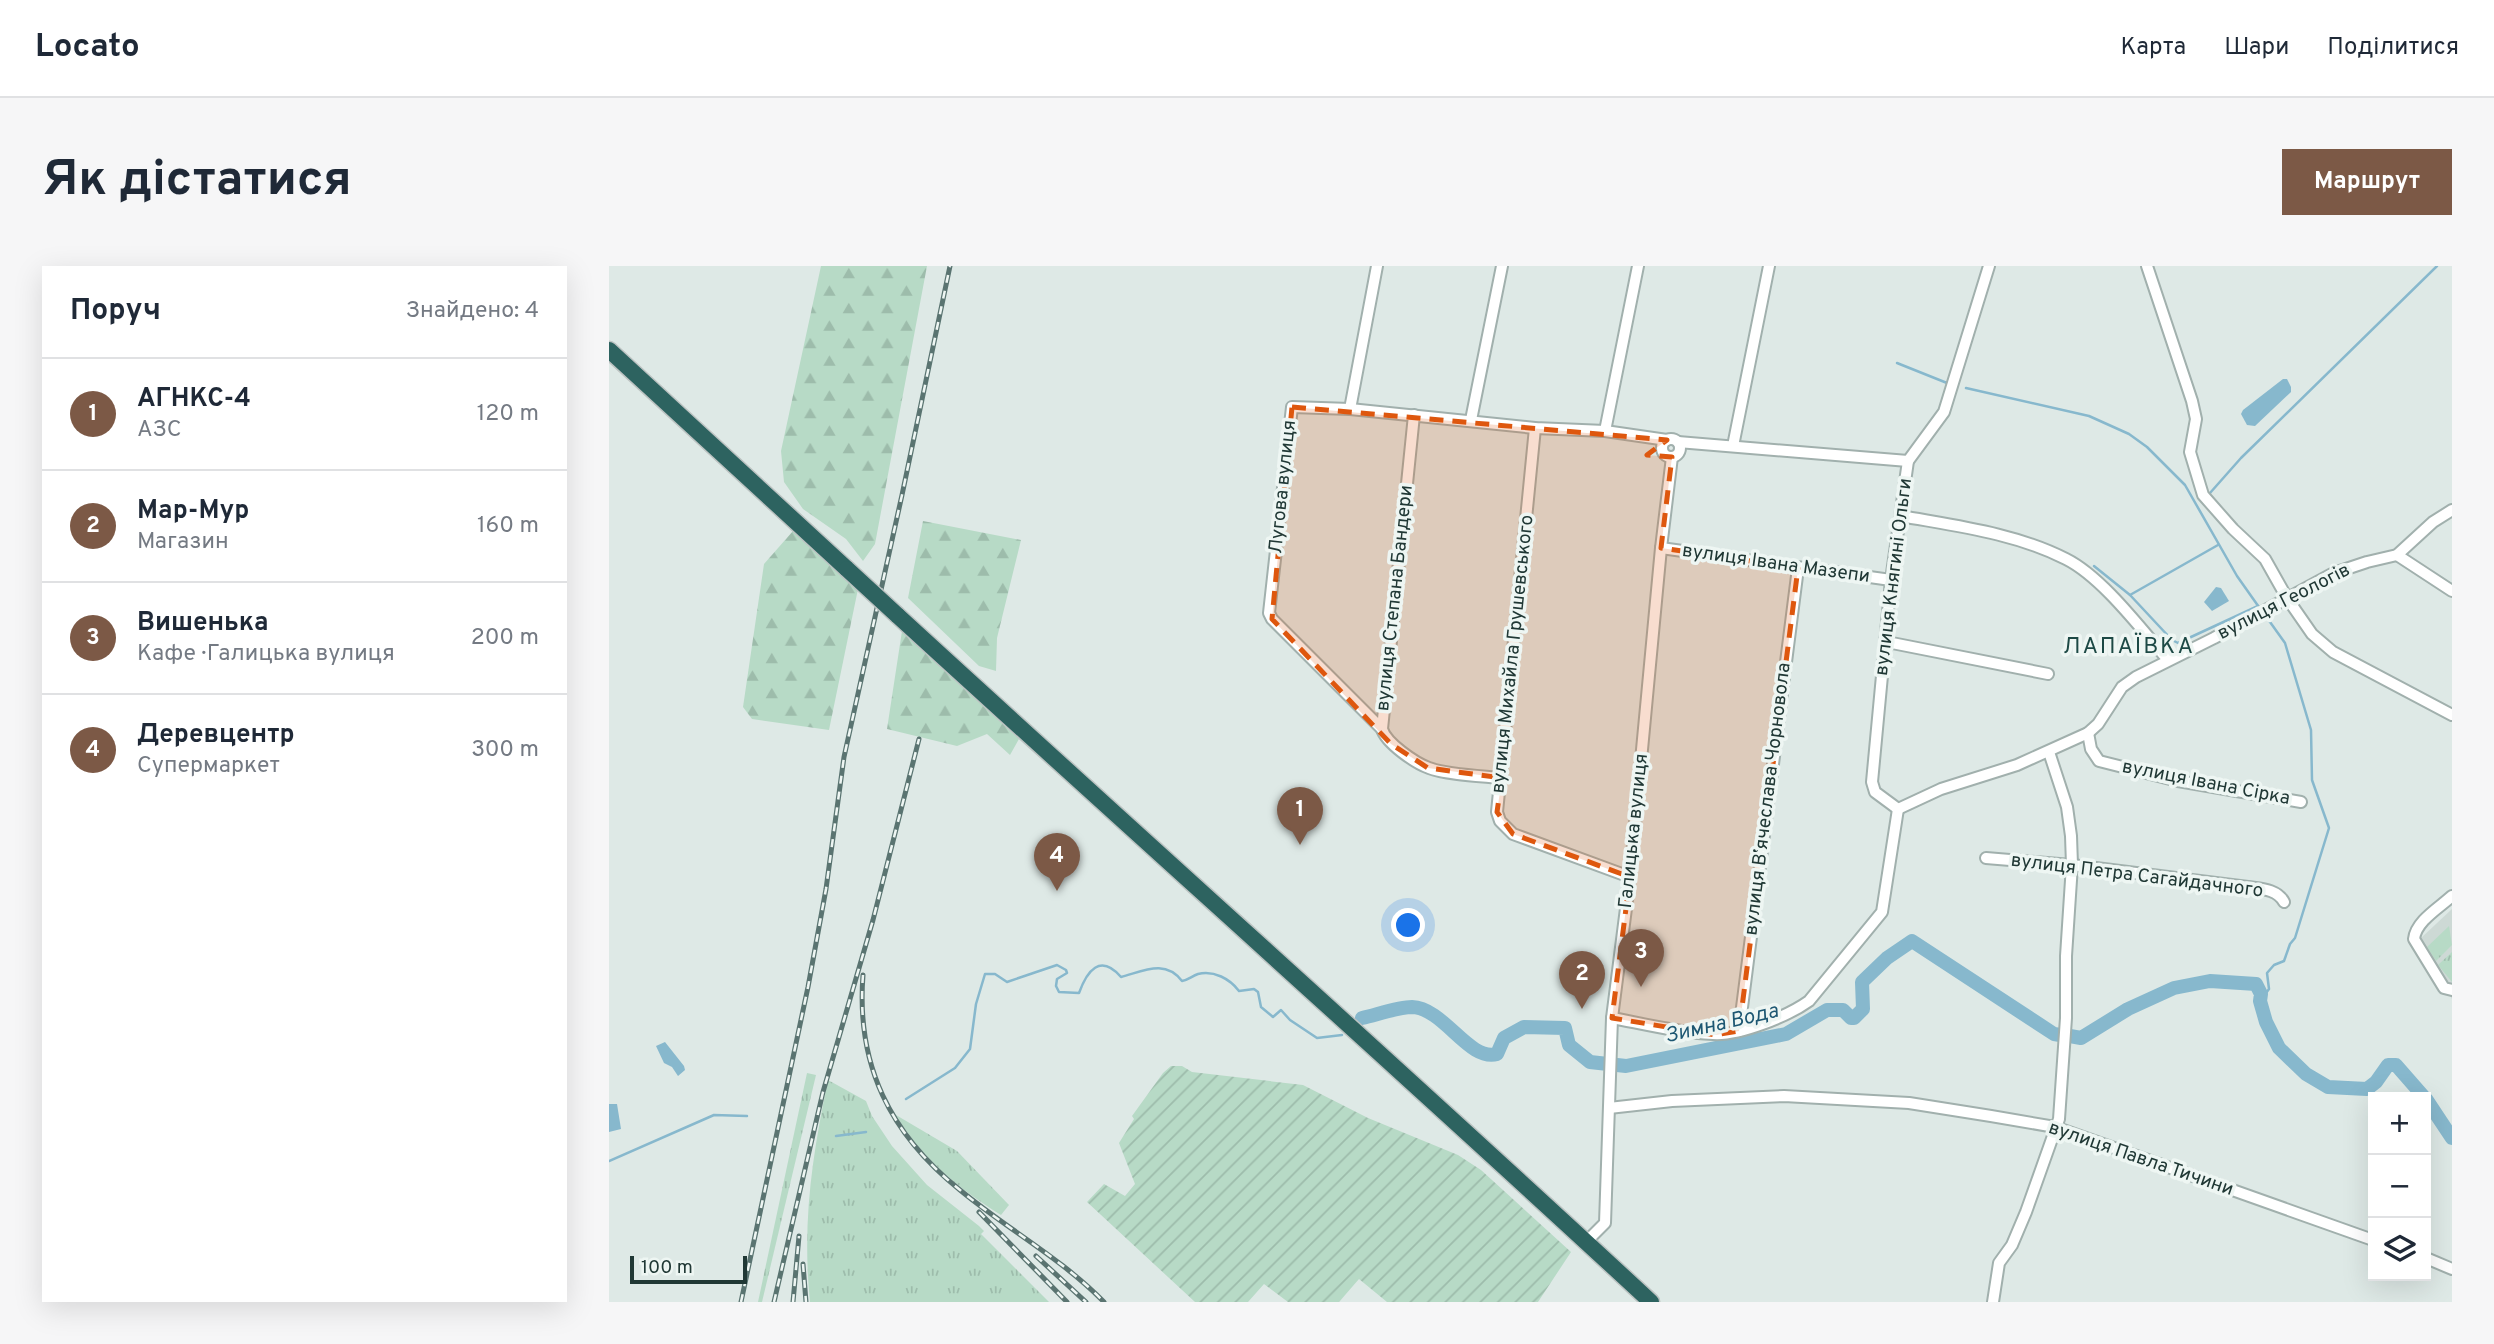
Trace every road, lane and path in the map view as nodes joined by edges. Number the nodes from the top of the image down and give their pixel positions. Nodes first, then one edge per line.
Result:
1 (1377, 266) edge
2 (1502, 266) edge
3 (1638, 266) edge
4 (1769, 266) edge
5 (1989, 266) edge
6 (2147, 266) edge
7 (609, 350) edge
8 (1350, 409) junction
9 (1414, 415) junction
10 (1471, 420) junction
11 (1535, 428) junction
12 (1605, 432) junction
13 (1673, 441) junction
14 (1733, 446) junction
15 (1908, 461) junction
16 (2452, 510) edge
17 (1901, 516) junction
18 (1661, 548) junction
19 (2397, 555) junction
20 (1798, 568) junction
21 (1891, 580) junction
22 (2452, 590) edge
23 (2287, 598) junction
24 (1887, 642) junction
25 (2168, 660) junction
26 (2048, 674) dead end
27 (2452, 715) edge
28 (1382, 729) junction
29 (2088, 733) junction
30 (2049, 752) junction
31 (1502, 778) junction
32 (2301, 802) dead end
33 (1898, 809) junction
34 (1986, 858) dead end
35 (2072, 865) junction
36 (1630, 877) junction
37 (2452, 896) edge
38 (2284, 902) dead end
39 (2452, 990) edge
40 (1612, 1018) junction
41 (1739, 1031) junction
42 (1609, 1108) junction
43 (2055, 1127) junction
44 (2368, 1238) edge
45 (1587, 1241) junction
46 (2431, 1260) edge
47 (2452, 1269) edge
48 (1651, 1302) edge
49 (1993, 1302) edge

1 - 8 street
2 - 10 street
3 - 12 street
4 - 14 street
5 - 15 street, вулиця Княгині Ольги
6 - 23 street
7 - 45 highway, bridge
8 - 9 street, Лугова вулиця
8 - 28 street, Лугова вулиця
9 - 10 street, Лугова вулиця
9 - 28 street, вулиця Степана Бандери
10 - 11 street, Лугова вулиця
11 - 12 street, Лугова вулиця
11 - 31 street, вулиця Михайла Грушевського
12 - 13 street, Лугова вулиця
13 - 14 street, Лугова вулиця
13 - 18 street, Галицька вулиця
14 - 15 street, Лугова вулиця
15 - 17 street, вулиця Княгині Ольги
16 - 19 street, вулиця Геологів
17 - 21 street, вулиця Княгині Ольги
17 - 25 street
18 - 20 street, вулиця Івана Мазепи
18 - 36 street, Галицька вулиця
19 - 22 street
19 - 23 street, вулиця Геологів
20 - 21 street, вулиця Івана Мазепи
20 - 41 street, вулиця Вʼячеслава Чорновола
21 - 24 street, вулиця Княгині Ольги
23 - 25 street, вулиця Геологів
23 - 27 street
24 - 26 street
24 - 33 street, вулиця Княгині Ольги
25 - 29 street, вулиця Геологів
28 - 31 street, вулиця Степана Бандери
29 - 30 street, вулиця Геологів
29 - 32 street, вулиця Івана Сірка
30 - 33 street, вулиця Геологів
30 - 35 street
31 - 36 street, вулиця Михайла Грушевського
33 - 41 street
34 - 35 street, вулиця Петра Сагайдачного
35 - 38 street, вулиця Петра Сагайдачного
35 - 43 street
36 - 40 street, Галицька вулиця
37 - 39 street
40 - 41 street
40 - 42 street, Галицька вулиця
42 - 43 street, вулиця Павла Тичини
42 - 45 street, Галицька вулиця
43 - 44 street, вулиця Павла Тичини
43 - 49 street
45 - 48 highway
46 - 47 street

